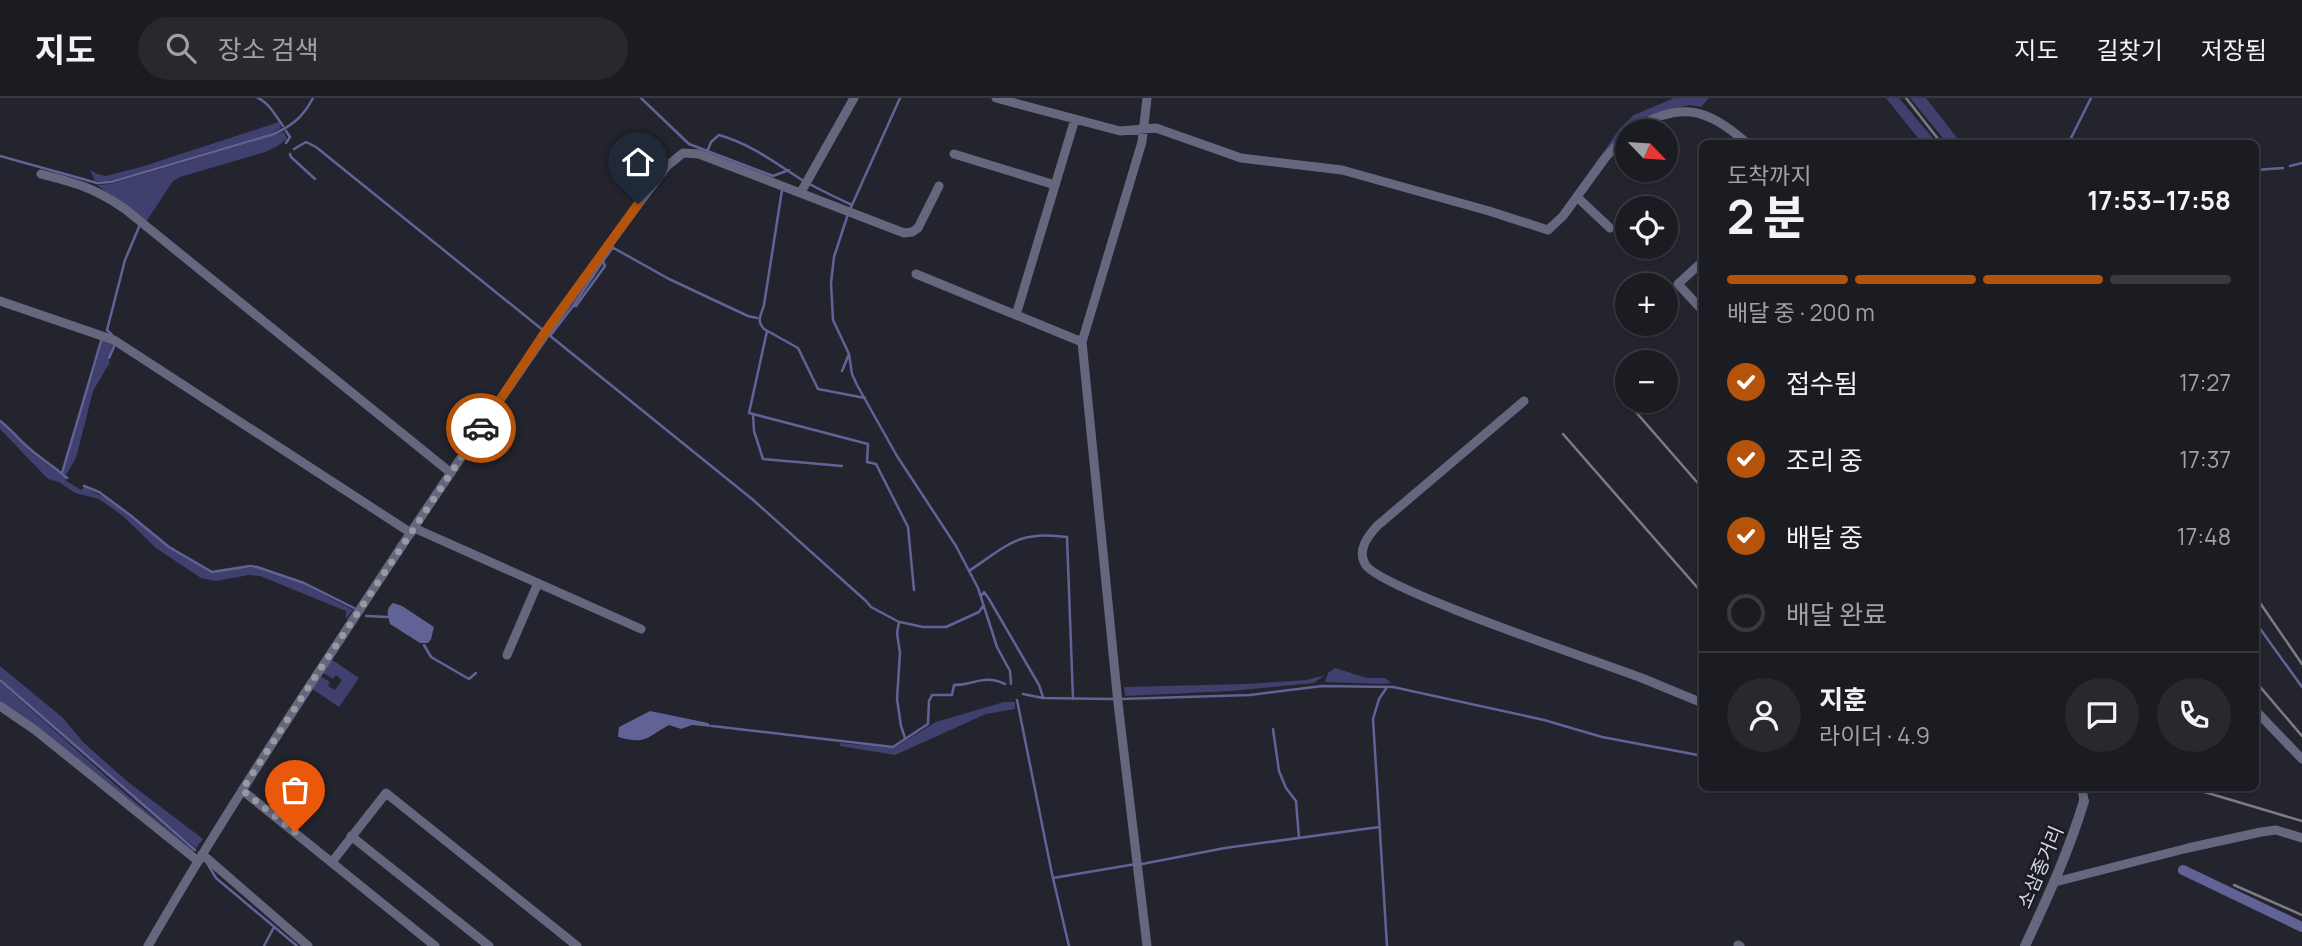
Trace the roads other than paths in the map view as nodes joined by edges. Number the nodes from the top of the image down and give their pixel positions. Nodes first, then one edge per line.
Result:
1 (854, 98) edge
2 (996, 98) edge
3 (1147, 98) edge
4 (1075, 119) junction
5 (1651, 119) edge
6 (1143, 129) junction
7 (1742, 140) edge
8 (1615, 147) edge
9 (954, 153) dead end
10 (41, 174) dead end
11 (1055, 185) junction
12 (939, 186) dead end
13 (801, 192) junction
14 (1577, 197) junction
15 (1610, 228) dead end
16 (1699, 265) edge
17 (916, 274) dead end
18 (0, 301) edge
19 (1699, 307) edge
20 (1016, 315) junction
21 (1082, 342) junction
22 (1524, 401) dead end
23 (451, 473) junction
24 (412, 531) junction
25 (538, 583) junction
26 (641, 629) dead end
27 (507, 655) dead end
28 (1699, 702) edge
29 (0, 705) edge
30 (2259, 714) edge
31 (2302, 759) edge
32 (242, 790) junction
33 (2082, 791) edge
34 (2084, 801) joint
35 (352, 836) junction
36 (2302, 838) edge
37 (200, 858) junction
38 (332, 862) junction
39 (2054, 882) junction
40 (148, 946) edge
41 (308, 946) edge
42 (435, 946) edge
43 (489, 946) edge
44 (577, 946) edge
45 (1147, 946) edge
46 (2025, 946) edge

1 - 13 street
2 - 4 street
3 - 6 street
4 - 6 street
4 - 11 street
5 - 7 street
6 - 14 street
6 - 21 street
8 - 14 street
9 - 11 street
10 - 23 street
11 - 20 street
12 - 13 street
13 - 23 street
14 - 15 street
16 - 19 street
17 - 20 street
18 - 24 street
20 - 21 street
21 - 45 street
22 - 28 street
23 - 24 street
24 - 25 street
24 - 32 street
25 - 26 street
25 - 27 street
29 - 37 street
30 - 31 street
32 - 37 street
32 - 38 street
33 - 34 street
34 - 39 street, 소삼종거리
35 - 38 street
35 - 43 street
35 - 44 street
36 - 39 street
37 - 40 street
37 - 41 street
38 - 42 street
39 - 46 street, 소삼종거리

